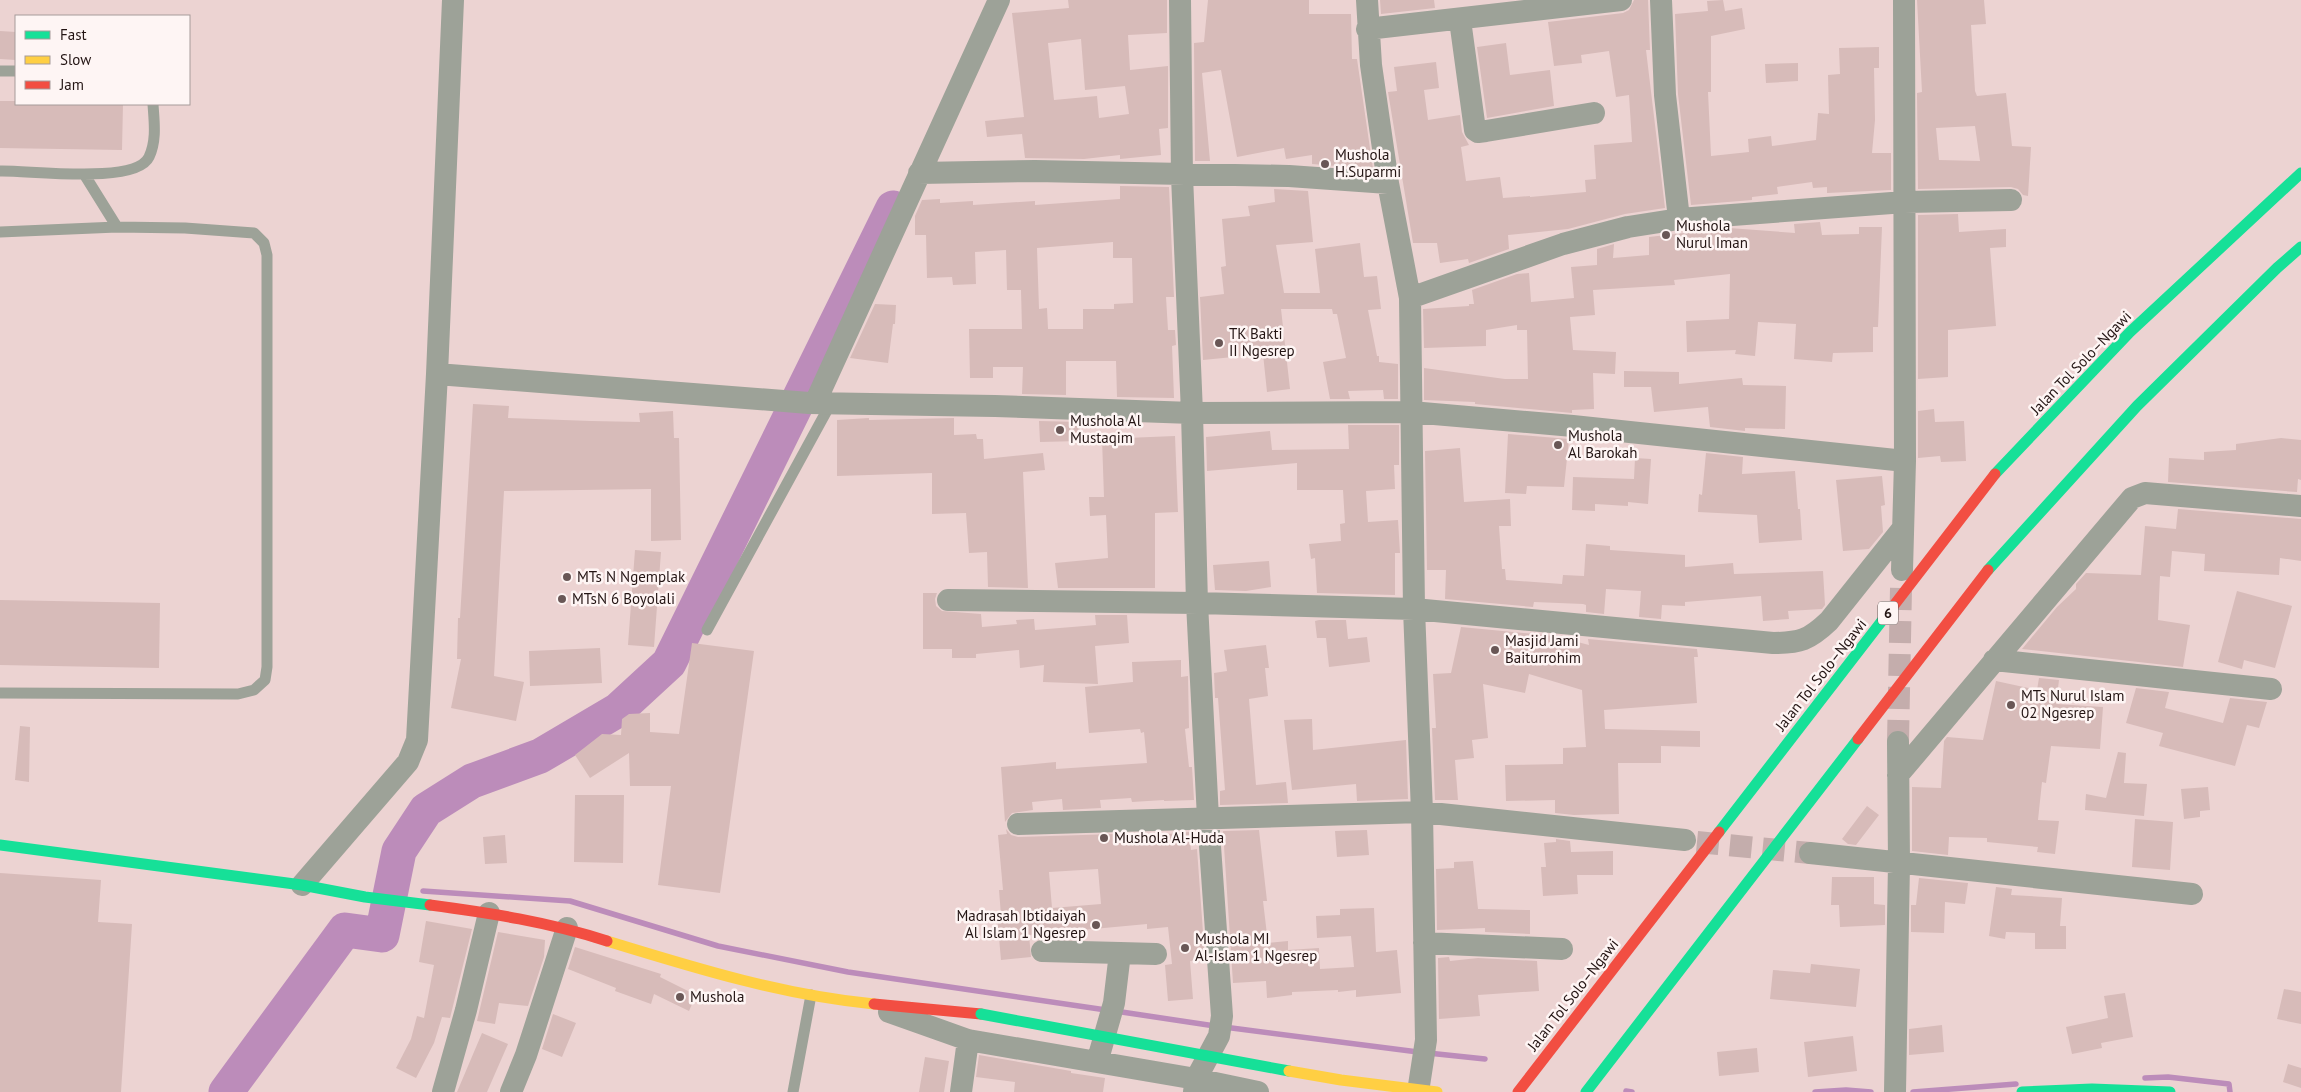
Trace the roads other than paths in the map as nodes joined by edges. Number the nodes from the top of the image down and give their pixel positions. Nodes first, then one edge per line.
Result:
1 (454, 0) edge
2 (999, 0) edge
3 (1180, 0) edge
4 (1367, 0) edge
5 (1621, 0) edge
6 (1661, 0) edge
7 (1904, 0) edge
8 (1460, 20) junction
9 (1367, 29) junction
10 (0, 71) edge
11 (15, 71) edge
12 (153, 105) edge
13 (1594, 112) dead end
14 (0, 171) edge
15 (919, 173) junction
16 (2301, 173) edge
17 (84, 174) junction
18 (1182, 176) junction
19 (1388, 182) junction
20 (2011, 200) dead end
21 (1905, 202) junction
22 (1679, 219) junction
23 (116, 227) junction
24 (0, 232) edge
25 (2301, 248) edge
26 (1410, 298) junction
27 (437, 374) junction
28 (818, 403) junction
29 (1411, 412) junction
30 (1192, 413) junction
31 (1905, 461) junction
32 (2301, 506) edge
33 (1903, 528) junction
34 (1902, 570) tunnel mouth
35 (948, 600) dead end
36 (1198, 603) junction
37 (1414, 609) junction
38 (707, 630) dead end
39 (1994, 660) junction
40 (2271, 689) dead end
41 (0, 693) edge
42 (1898, 742) tunnel mouth
43 (1898, 774) junction
44 (1422, 812) junction
45 (1208, 818) junction
46 (1018, 824) dead end
47 (1685, 840) tunnel mouth
48 (0, 845) edge
49 (1810, 854) tunnel mouth
50 (1899, 863) junction
51 (302, 885) junction
52 (2192, 894) dead end
53 (490, 913) junction
54 (567, 928) junction
55 (1424, 943) junction
56 (1562, 949) dead end
57 (1042, 951) dead end
58 (1120, 953) junction
59 (1156, 954) dead end
60 (811, 995) junction
61 (864, 1003) junction
62 (968, 1040) junction
63 (1097, 1062) junction
64 (1895, 1084) edge
65 (1195, 1086) edge
66 (2090, 1091) edge
67 (443, 1092) edge
68 (511, 1092) edge
69 (793, 1092) edge
70 (961, 1092) edge
71 (1258, 1092) edge
72 (1418, 1092) edge
73 (1437, 1092) edge
74 (1518, 1092) edge
75 (1586, 1092) edge
76 (2022, 1092) edge
77 (2170, 1092) edge

1 - 27 street
2 - 15 street
3 - 18 street
4 - 9 street
5 - 8 street
6 - 22 street
7 - 21 street
8 - 9 street
8 - 13 street
9 - 19 street
10 - 11 lane
12 - 17 lane
14 - 17 lane
15 - 18 street
15 - 28 street
16 - 74 main road, Jalan Tol Solo–Ngawi / 6
17 - 23 lane
18 - 19 street
18 - 30 street
19 - 26 street
20 - 21 street
21 - 22 street
21 - 31 street
22 - 26 street
23 - 24 lane
23 - 41 lane
25 - 75 main road
26 - 29 street
27 - 28 street
27 - 51 street
28 - 30 street
28 - 38 lane
29 - 30 street
29 - 31 street
29 - 37 street
30 - 36 street
31 - 33 street
32 - 39 street
33 - 34 street
33 - 37 street
35 - 36 street
36 - 37 street
36 - 45 street
37 - 44 street
39 - 40 street
39 - 43 street
42 - 43 street
43 - 50 street
44 - 45 street
44 - 47 street
44 - 55 street
45 - 46 street
45 - 65 street
48 - 51 main road
49 - 50 street
50 - 52 street
50 - 64 street
51 - 53 main road
53 - 54 main road
53 - 67 street
54 - 60 main road
54 - 68 street
55 - 56 street
55 - 72 street
57 - 58 street
58 - 59 street
58 - 63 street
60 - 61 main road
60 - 69 lane
61 - 62 street
61 - 73 main road, bridge
62 - 63 street
62 - 70 street
63 - 65 street
65 - 71 street
66 - 76 main road
66 - 77 main road

